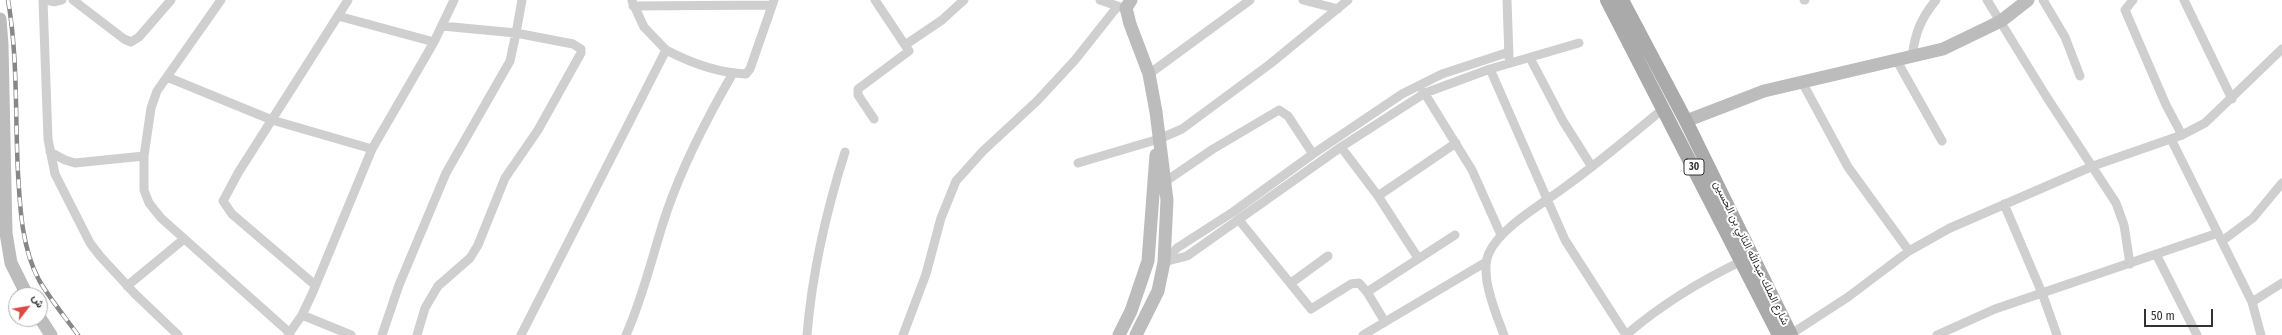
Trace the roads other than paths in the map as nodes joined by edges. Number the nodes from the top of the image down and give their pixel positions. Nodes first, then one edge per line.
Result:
1 (44, 0) edge
2 (62, 0) edge
3 (73, 0) edge
4 (171, 0) edge
5 (221, 0) edge
6 (348, 0) edge
7 (454, 0) edge
8 (522, 0) edge
9 (875, 0) edge
10 (964, 0) edge
11 (1100, 0) edge
12 (1250, 0) edge
13 (1303, 0) edge
14 (1348, 0) edge
15 (1507, 0) edge
16 (1607, 0) edge
17 (1622, 0) edge
18 (1936, 0) edge
19 (1987, 0) edge
20 (2028, 0) edge
21 (2043, 0) edge
22 (2133, 0) edge
23 (2184, 0) edge
24 (773, 2) edge
25 (632, 3) edge
26 (1125, 5) edge
27 (1338, 9) junction
28 (338, 16) junction
29 (0, 19) edge
30 (2001, 21) junction
31 (442, 26) junction
32 (516, 33) junction
33 (434, 42) junction
34 (1578, 43) dead end
35 (905, 45) junction
36 (2282, 49) edge
37 (666, 50) junction
38 (1509, 52) junction
39 (1912, 57) junction
40 (1530, 58) junction
41 (1897, 61) junction
42 (1510, 63) junction
43 (1490, 69) junction
44 (733, 73) junction
45 (1149, 74) junction
46 (2080, 76) dead end
47 (167, 77) junction
48 (1802, 82) junction
49 (1419, 84) junction
50 (1424, 93) junction
51 (2232, 99) junction
52 (1664, 108) junction
53 (874, 119) dead end
54 (272, 120) junction
55 (1686, 121) junction
56 (1158, 135) junction
57 (2182, 135) junction
58 (2171, 138) junction
59 (1942, 141) dead end
60 (1456, 143) junction
61 (1341, 147) junction
62 (372, 149) junction
63 (50, 152) junction
64 (845, 152) dead end
65 (1313, 154) junction
66 (144, 156) junction
67 (1078, 163) dead end
68 (2093, 166) junction
69 (1592, 167) junction
70 (1160, 182) junction
71 (2282, 183) edge
72 (1378, 196) junction
73 (1548, 201) junction
74 (2004, 204) junction
75 (1239, 220) junction
76 (1501, 234) junction
77 (1455, 235) dead end
78 (2220, 237) junction
79 (184, 239) junction
80 (1909, 251) junction
81 (1328, 256) dead end
82 (2157, 256) junction
83 (1418, 258) junction
84 (1148, 261) junction
85 (1742, 261) junction
86 (1164, 262) junction
87 (1486, 262) junction
88 (2130, 264) junction
89 (1291, 283) junction
90 (2282, 283) edge
91 (127, 286) junction
92 (315, 286) junction
93 (23, 287) edge
94 (1367, 292) junction
95 (2042, 293) junction
96 (2252, 302) junction
97 (302, 315) junction
98 (1385, 322) junction
99 (289, 334) edge
100 (178, 335) edge
101 (351, 335) edge
102 (382, 335) edge
103 (417, 335) edge
104 (521, 335) edge
105 (626, 335) edge
106 (807, 335) edge
107 (903, 335) edge
108 (1119, 335) edge
109 (1136, 335) edge
110 (1363, 335) edge
111 (1504, 335) edge
112 (1626, 335) edge
113 (1787, 335) edge
114 (1938, 335) edge
115 (2057, 335) edge
116 (2197, 335) edge
117 (2261, 335) edge

1 - 2 street
1 - 63 street
3 - 4 street
5 - 47 street
6 - 28 street
7 - 31 street
8 - 32 street
9 - 35 street
10 - 35 street
11 - 26 street
12 - 45 street
13 - 27 street
14 - 27 street
15 - 38 street
16 - 52 main road, شارع الملك عبدالله الثاني بن الحسين / 30
17 - 55 main road, شارع الملك عبدالله الثاني بن الحسين / 30
18 - 39 street
19 - 30 street
20 - 30 street
21 - 46 street
22 - 57 street
23 - 51 street
24 - 25 street
24 - 44 street
25 - 37 street
26 - 45 street
26 - 107 street
27 - 56 street
28 - 33 street
28 - 54 street
29 - 93 street
30 - 39 street
30 - 68 street
31 - 32 street
31 - 33 street
32 - 102 street
32 - 103 street
33 - 62 street
34 - 40 street
35 - 53 street
36 - 51 street
37 - 44 street
37 - 104 street
38 - 42 street
38 - 49 street
39 - 41 street
40 - 42 street
40 - 69 street
41 - 48 street
41 - 59 street
42 - 43 street
43 - 50 street
43 - 73 street
44 - 105 street
45 - 56 street
47 - 54 street
47 - 66 street
48 - 55 street
48 - 80 street
49 - 50 street
49 - 65 street
50 - 60 street
50 - 61 street
51 - 57 street
52 - 69 street
52 - 85 main road, شارع الملك عبدالله الثاني بن الحسين / 30
54 - 62 street
54 - 92 street
55 - 113 main road, شارع الملك عبدالله الثاني بن الحسين / 30
56 - 67 street
56 - 70 street
57 - 58 street
58 - 68 street
58 - 78 street
60 - 72 street
60 - 76 street
61 - 72 street
61 - 75 street
62 - 92 street
63 - 66 street
63 - 91 street
64 - 106 street
65 - 70 street
65 - 86 street
66 - 79 street
68 - 74 street
68 - 88 street
69 - 73 street
70 - 84 street
70 - 86 street
71 - 78 street
72 - 83 street
73 - 76 street
73 - 112 street
74 - 80 street
74 - 95 street
75 - 86 street
75 - 89 street
76 - 87 street
77 - 83 street
78 - 82 street
78 - 96 street
79 - 91 street
79 - 99 street
80 - 113 street
81 - 89 street
82 - 88 street
82 - 116 street
83 - 94 street
84 - 86 street
84 - 108 street
85 - 112 street
85 - 113 main road, شارع الملك عبدالله الثاني بن الحسين / 30
86 - 109 street
87 - 98 street
87 - 111 street
88 - 95 street
89 - 94 street
90 - 96 street
91 - 100 street
92 - 97 street
94 - 98 street
95 - 114 street
95 - 115 street
96 - 117 street
97 - 99 street
97 - 101 street
98 - 110 street

